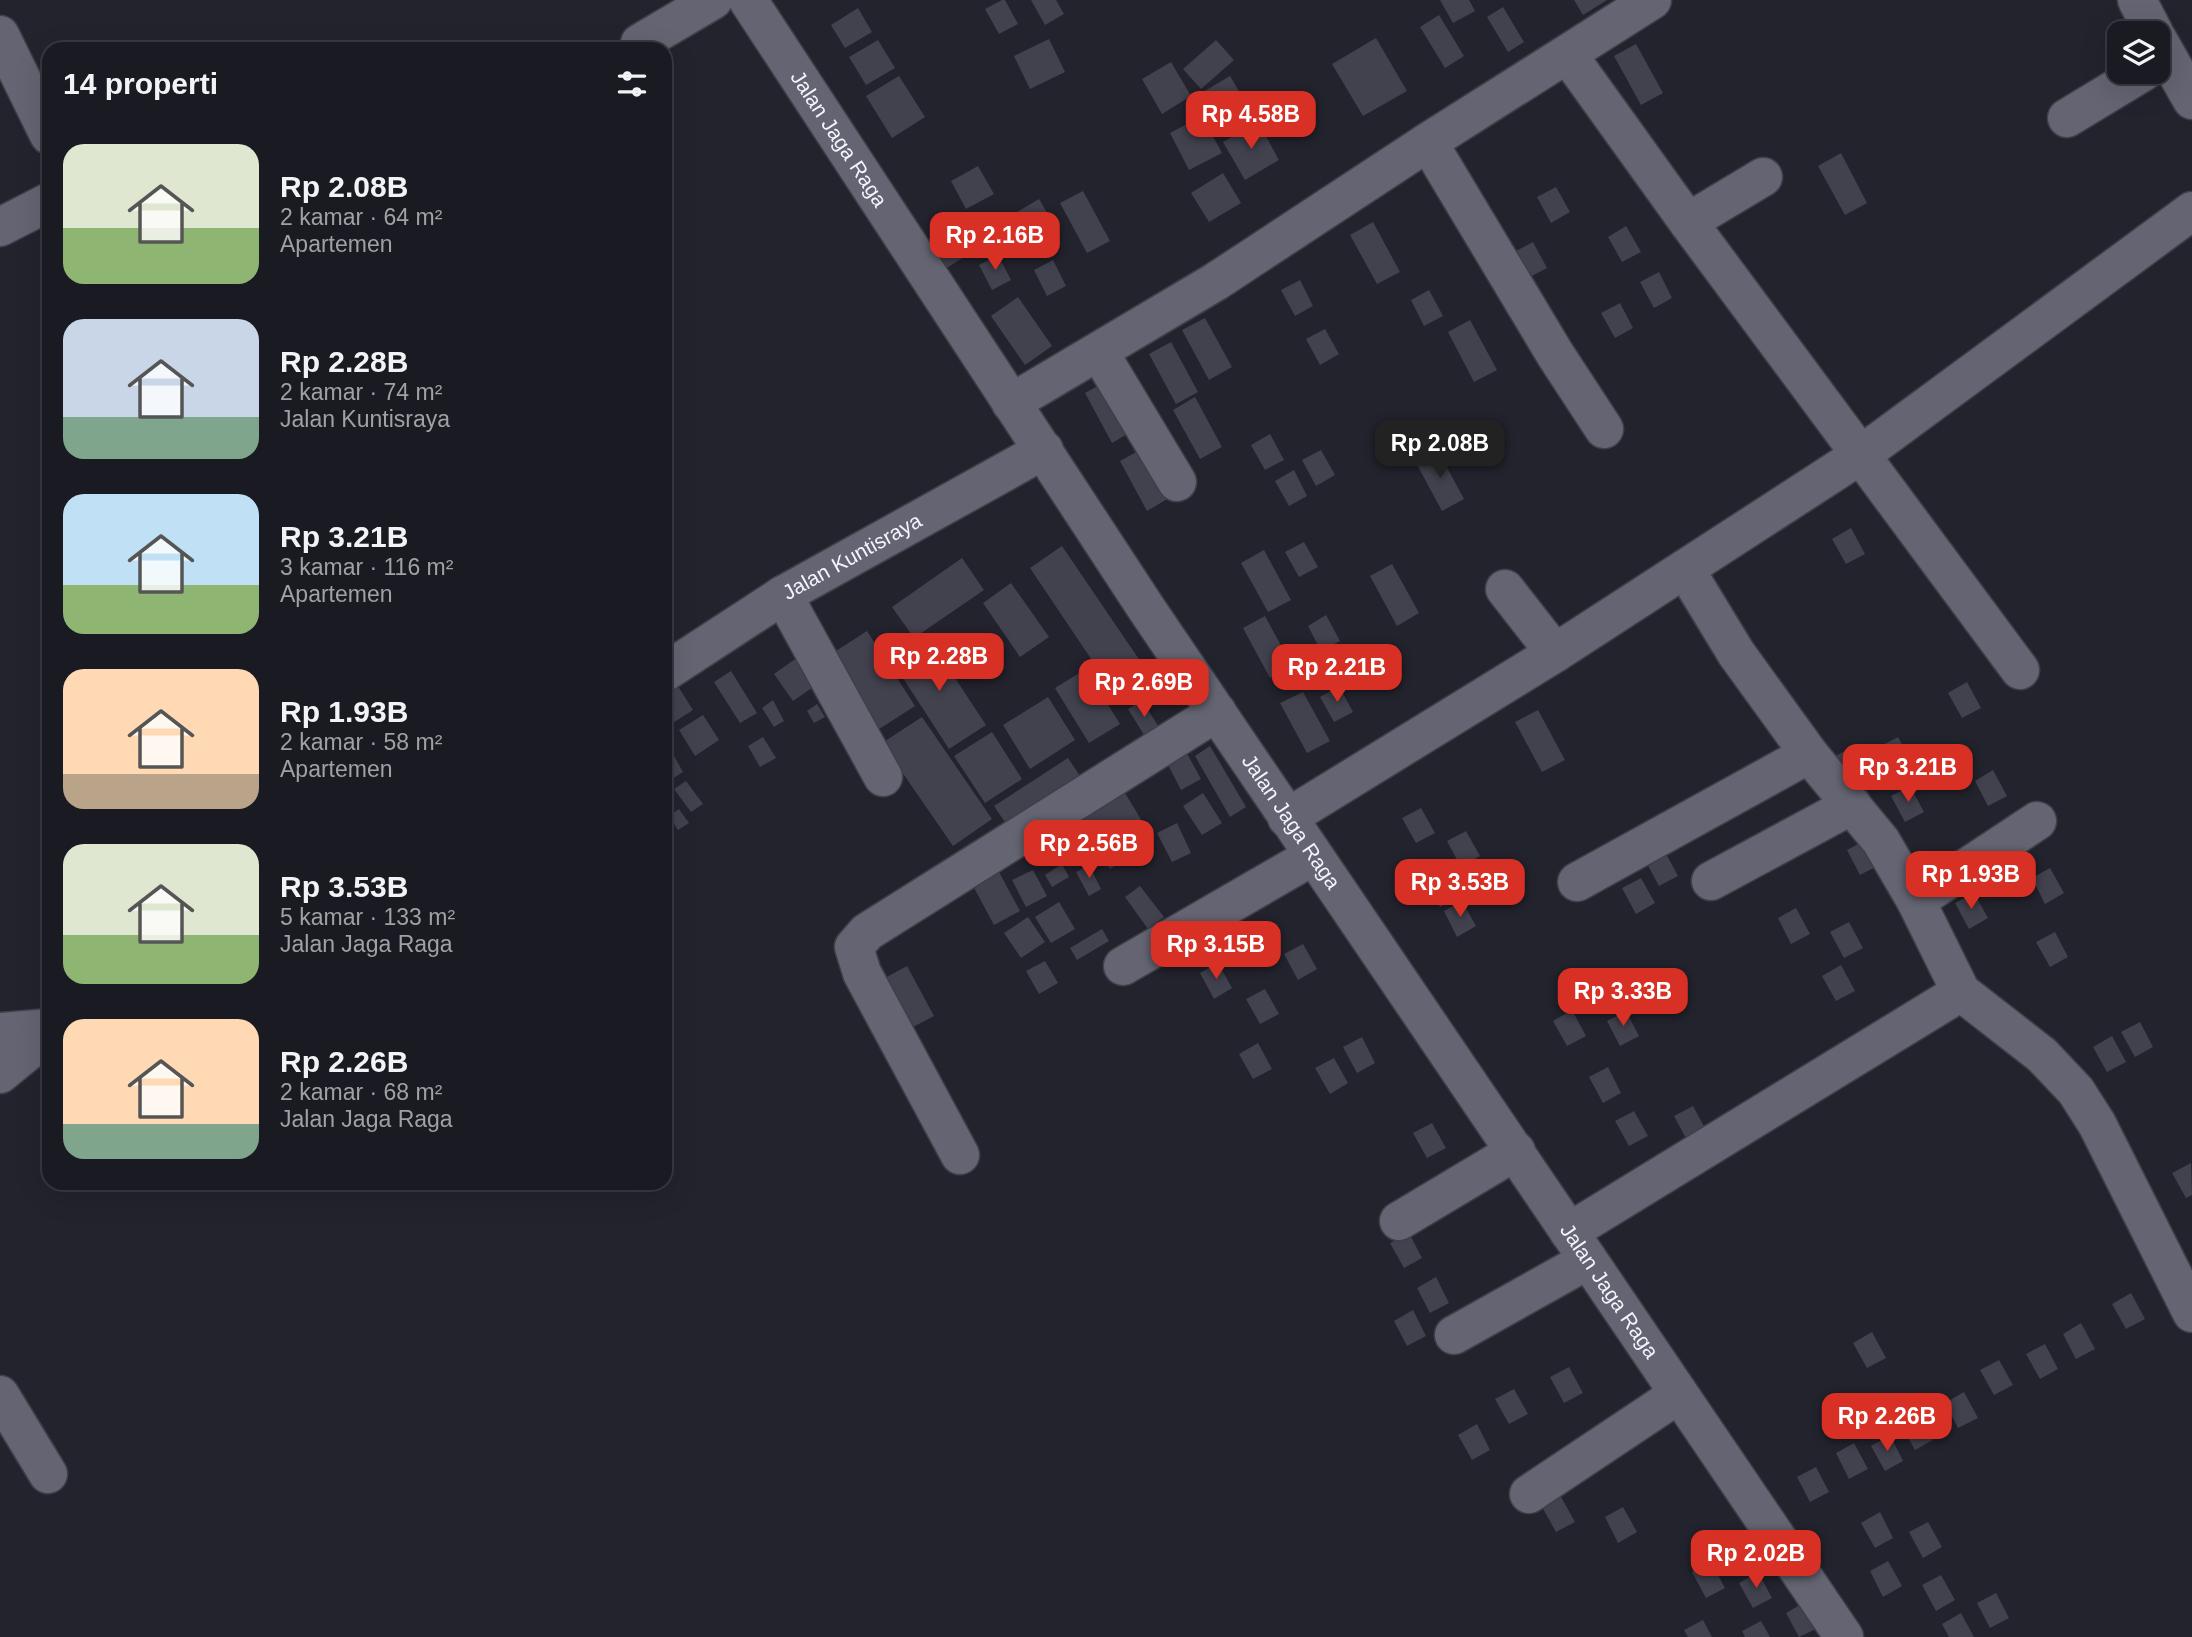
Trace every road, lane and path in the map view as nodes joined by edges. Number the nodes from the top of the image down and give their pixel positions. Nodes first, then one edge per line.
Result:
1 (713, 0) edge
2 (748, 0) edge
3 (1653, 0) edge
4 (2137, 0) edge
5 (2145, 21) edge
6 (0, 35) edge
7 (642, 42) edge
8 (1568, 55) junction
9 (2170, 71) edge
10 (2114, 84) edge
11 (2192, 100) edge
12 (2067, 118) dead end
13 (42, 121) edge
14 (1428, 142) junction
15 (1763, 177) dead end
16 (42, 206) edge
17 (2192, 211) edge
18 (1688, 222) junction
19 (0, 227) edge
20 (1099, 352) junction
21 (1011, 403) junction
22 (1604, 429) dead end
23 (1044, 450) junction
24 (1862, 454) junction
25 (1177, 482) dead end
26 (1685, 569) junction
27 (1505, 589) dead end
28 (783, 596) junction
29 (1555, 653) junction
30 (672, 667) edge
31 (2020, 670) dead end
32 (1217, 712) junction
33 (1809, 754) junction
34 (883, 777) dead end
35 (1852, 805) junction
36 (1287, 818) junction
37 (2037, 821) dead end
38 (1313, 856) junction
39 (1711, 881) dead end
40 (1577, 882) dead end
41 (1916, 901) junction
42 (1123, 966) dead end
43 (1962, 992) junction
44 (42, 1029) edge
45 (0, 1032) edge
46 (42, 1040) edge
47 (0, 1074) edge
48 (1516, 1151) junction
49 (960, 1156) dead end
50 (1399, 1221) dead end
51 (1578, 1246) junction
52 (2192, 1313) edge
53 (1454, 1335) dead end
54 (1679, 1394) junction
55 (0, 1395) edge
56 (48, 1474) dead end
57 (1530, 1494) dead end
58 (1844, 1637) edge

1 - 7 street
2 - 21 street, Jalan Jaga Raga
3 - 8 street
4 - 5 street
6 - 13 street
8 - 14 street
8 - 18 street
9 - 11 street
10 - 12 street
14 - 20 street
14 - 22 street
15 - 18 street
16 - 19 street
17 - 24 street
18 - 24 street
20 - 21 street
20 - 25 street
21 - 23 street, Jalan Jaga Raga
23 - 28 street, Jalan Kuntisraya
23 - 32 street, Jalan Jaga Raga
24 - 26 street
24 - 31 street
26 - 29 street
26 - 33 street
27 - 29 street
28 - 30 street, Jalan Kuntisraya
28 - 34 street
29 - 36 street
32 - 36 street, Jalan Jaga Raga
32 - 49 street
33 - 35 street
33 - 40 street
35 - 39 street
35 - 41 street
36 - 38 street, Jalan Jaga Raga
37 - 41 street
38 - 42 street
38 - 48 street, Jalan Jaga Raga
41 - 43 street
43 - 51 street
43 - 52 street
44 - 45 street
46 - 47 street
48 - 50 street
48 - 51 street, Jalan Jaga Raga
51 - 53 street
51 - 54 street, Jalan Jaga Raga
54 - 57 street
54 - 58 street, Jalan Jaga Raga
55 - 56 street

